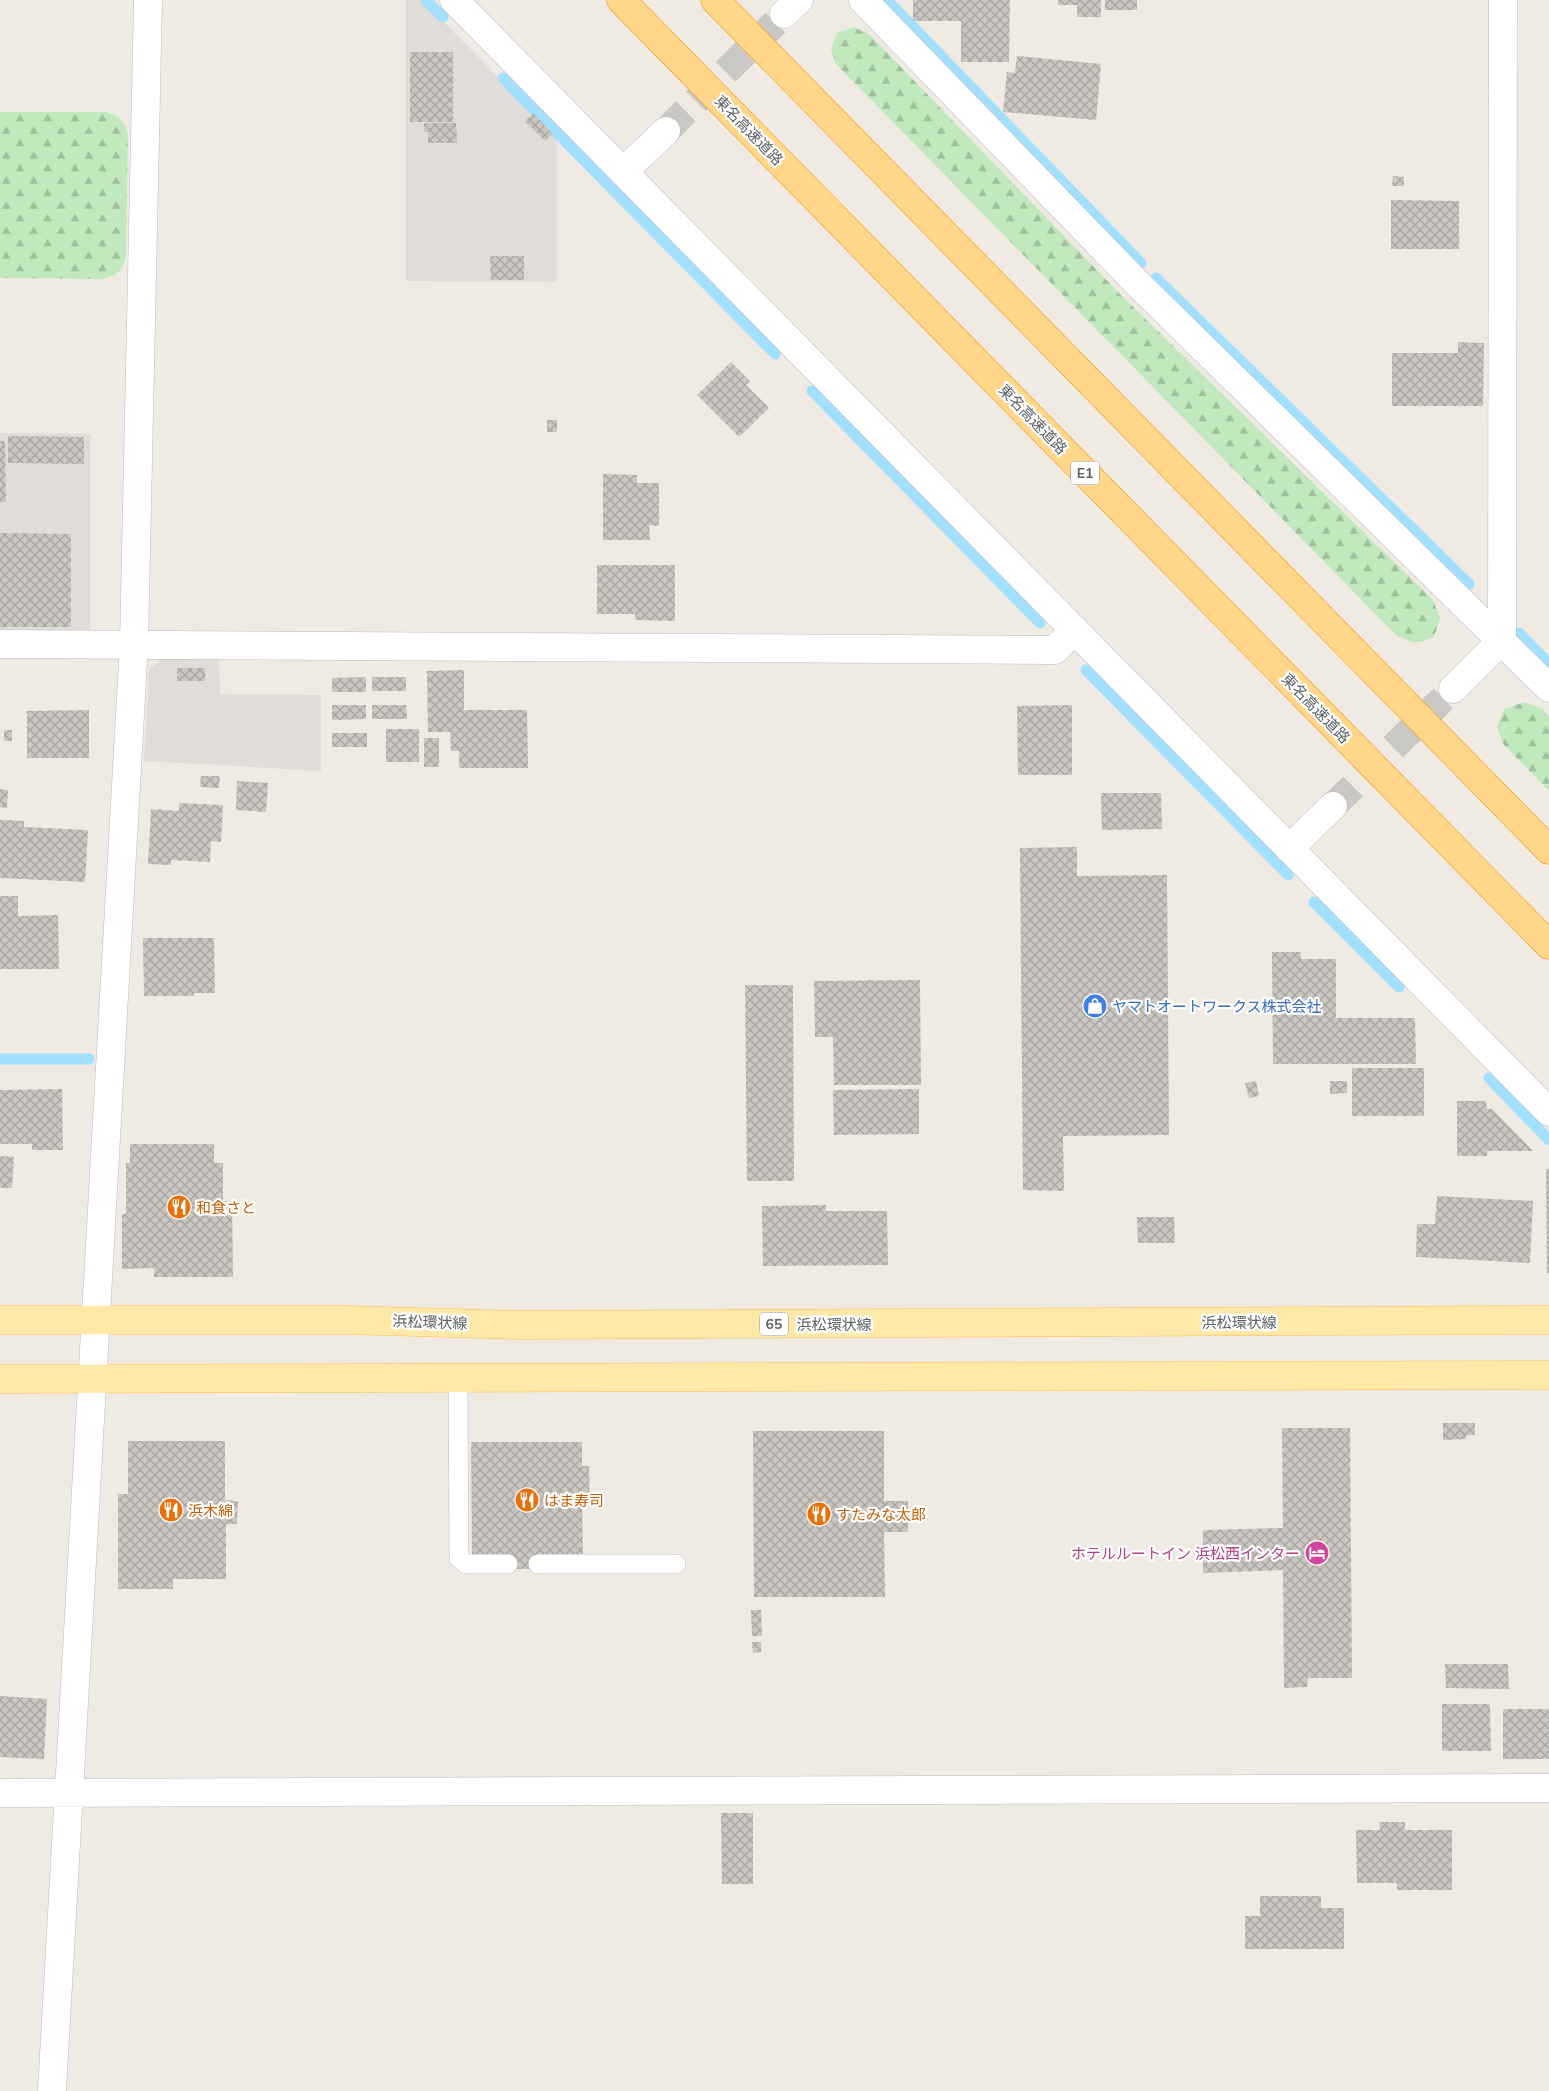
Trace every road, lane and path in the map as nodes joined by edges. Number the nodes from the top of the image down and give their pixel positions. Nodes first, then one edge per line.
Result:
1 (148, 0) edge
2 (454, 0) edge
3 (622, 0) edge
4 (715, 0) edge
5 (863, 0) edge
6 (1503, 0) edge
7 (666, 131) tunnel mouth
8 (623, 172) junction
9 (1074, 630) junction
10 (1502, 640) junction
11 (0, 644) edge
12 (134, 644) junction
13 (1549, 688) edge
14 (1453, 689) tunnel mouth
15 (1333, 806) tunnel mouth
16 (1290, 849) junction
17 (1549, 850) edge
18 (1549, 945) edge
19 (1549, 1112) edge
20 (0, 1320) edge
21 (97, 1320) junction
22 (1549, 1320) edge
23 (1549, 1375) edge
24 (458, 1378) junction
25 (0, 1379) edge
26 (94, 1379) junction
27 (508, 1564) dead end
28 (538, 1564) dead end
29 (676, 1564) dead end
30 (1549, 1788) edge
31 (0, 1793) edge
32 (70, 1793) junction
33 (52, 2091) edge

1 - 12 street
2 - 8 street
3 - 18 highway, 東名高速道路 / E1
4 - 17 highway
5 - 10 street
6 - 10 street
7 - 8 street
8 - 9 street
9 - 12 street
9 - 16 street
10 - 13 street
10 - 14 street
11 - 12 street
12 - 21 street
15 - 16 street
16 - 19 street
20 - 21 main road, 浜松環状線 / 65
21 - 22 main road, 浜松環状線 / 65
21 - 26 street
23 - 24 main road
24 - 26 main road
24 - 27 lane
25 - 26 main road
26 - 32 street
28 - 29 lane
30 - 32 street
31 - 32 street
32 - 33 street

